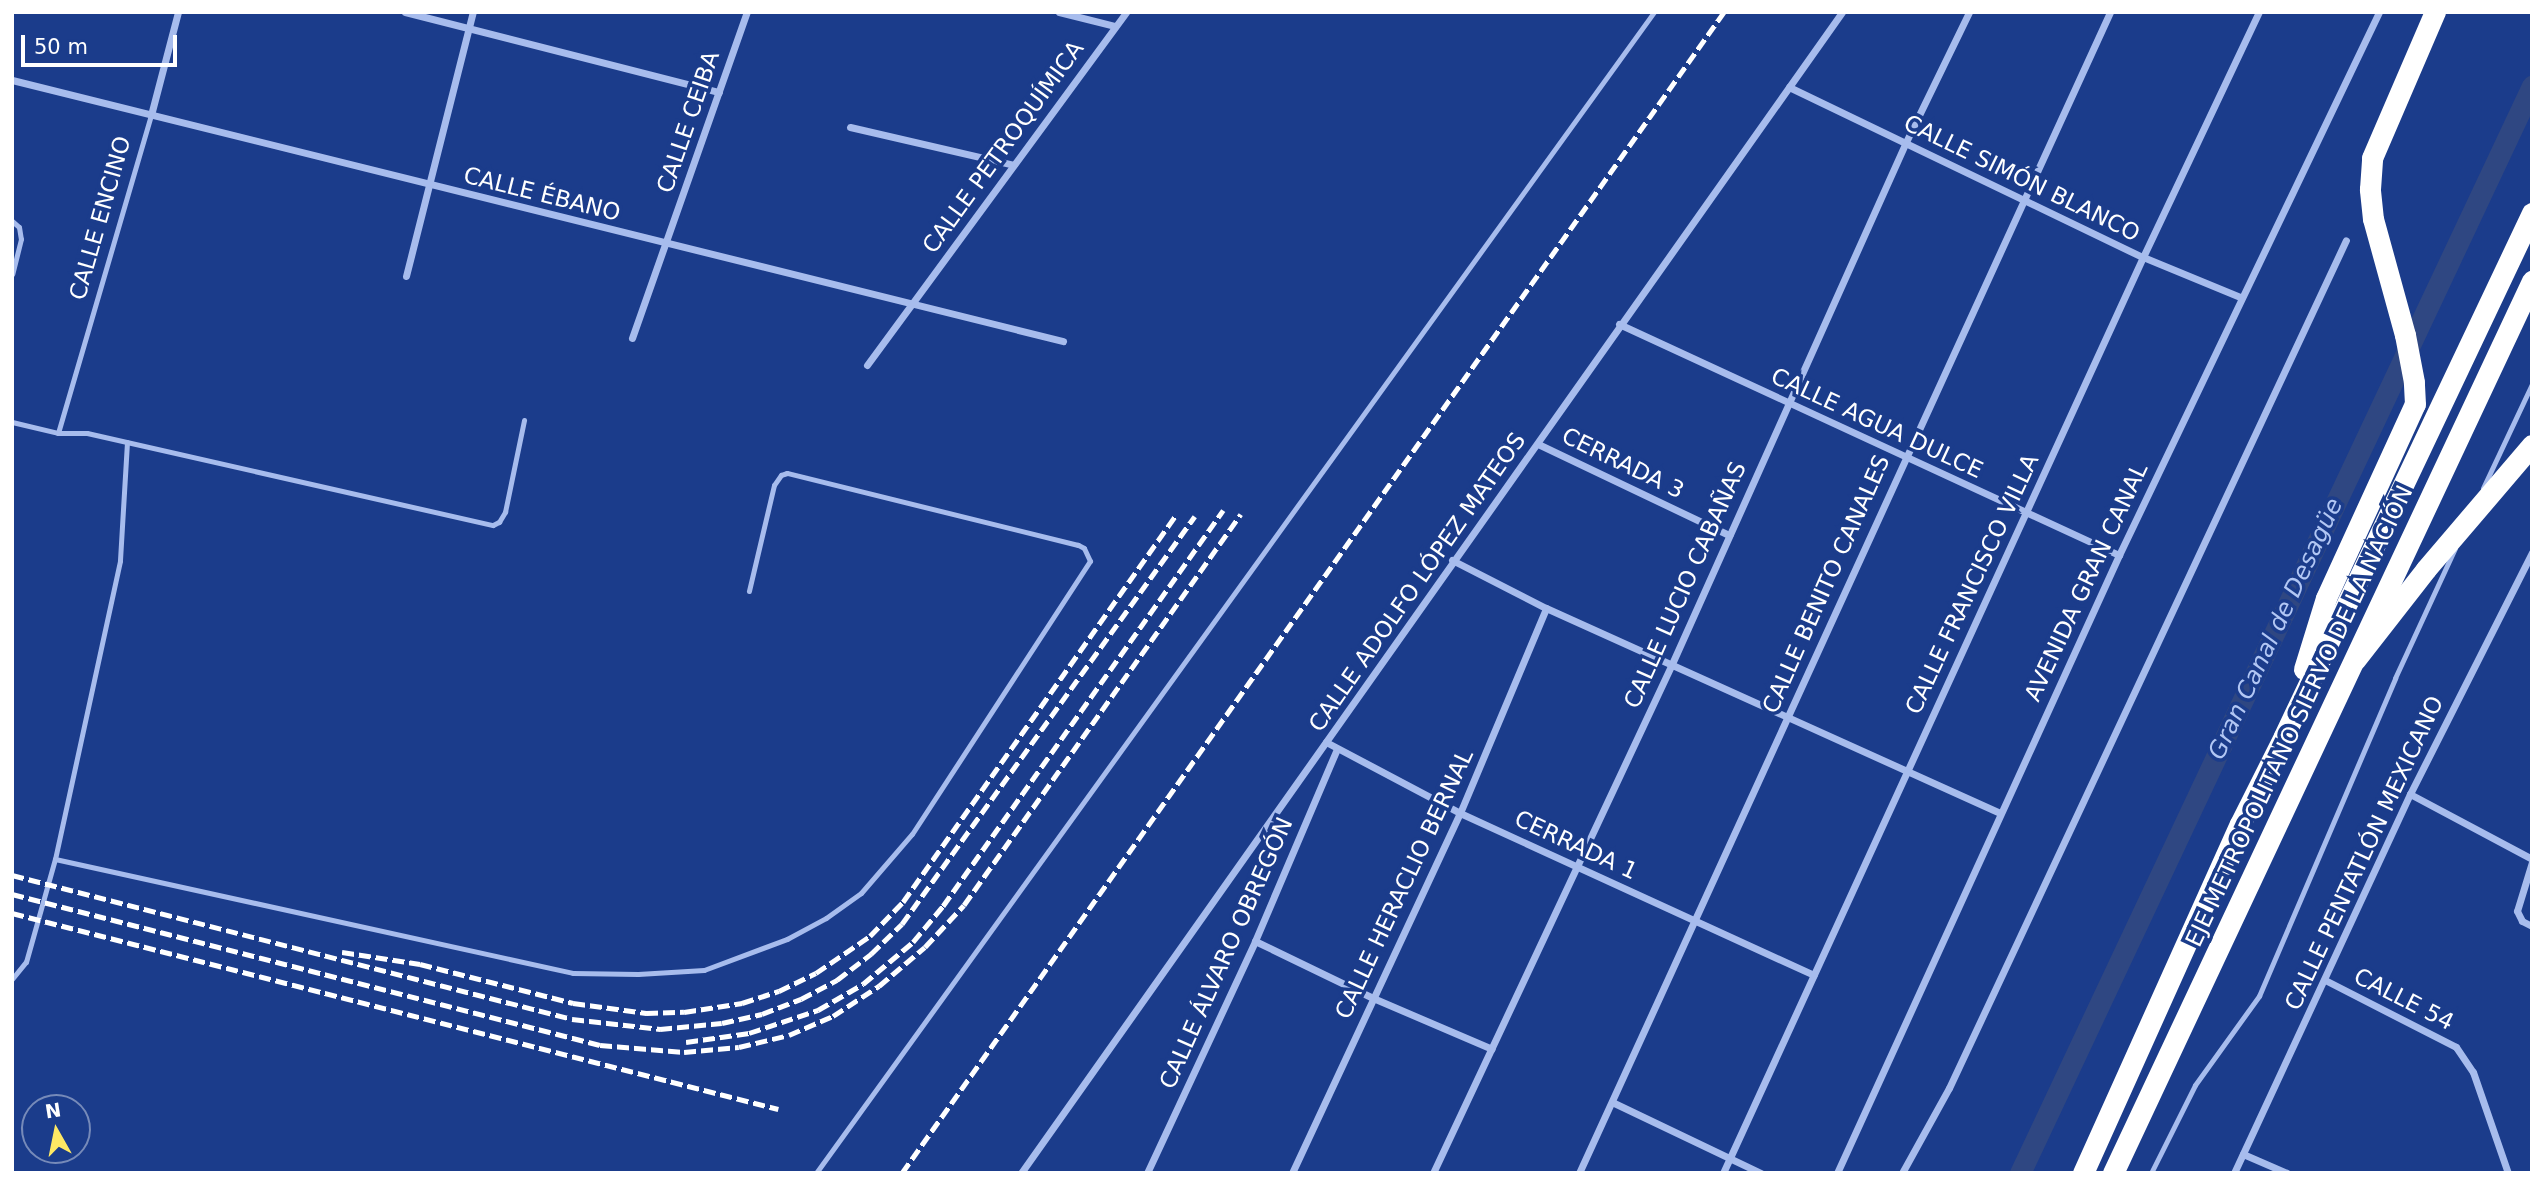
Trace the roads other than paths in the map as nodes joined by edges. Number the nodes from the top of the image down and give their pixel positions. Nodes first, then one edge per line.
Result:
1 (178, 12) edge
2 (405, 12) edge
3 (473, 12) edge
4 (747, 12) edge
5 (1059, 12) edge
6 (1126, 12) edge
7 (1654, 12) edge
8 (1842, 12) edge
9 (1969, 12) edge
10 (2110, 12) edge
11 (2259, 12) edge
12 (2379, 12) edge
13 (2435, 12) edge
14 (1115, 26) junction
15 (469, 28) junction
16 (12, 80) edge
17 (1789, 87) junction
18 (719, 92) junction
19 (151, 114) junction
20 (850, 127) dead end
21 (1905, 144) junction
22 (1014, 165) junction
23 (428, 186) junction
24 (2023, 199) junction
25 (2532, 213) edge
26 (12, 221) edge
27 (2346, 240) dead end
28 (666, 245) junction
29 (2143, 257) junction
30 (12, 274) edge
31 (406, 276) dead end
32 (2532, 281) edge
33 (2240, 298) junction
34 (912, 304) junction
35 (1619, 324) junction
36 (632, 338) dead end
37 (1063, 341) dead end
38 (867, 365) dead end
39 (2532, 384) edge
40 (1788, 403) junction
41 (524, 420) dead end
42 (12, 422) edge
43 (58, 433) junction
44 (127, 442) junction
45 (1538, 444) junction
46 (2532, 445) edge
47 (1905, 457) junction
48 (2026, 512) junction
49 (1729, 535) junction
50 (2532, 552) edge
51 (2119, 555) junction
52 (1452, 560) junction
53 (748, 591) dead end
54 (1546, 608) junction
55 (2356, 660) junction
56 (1671, 666) junction
57 (1787, 717) junction
58 (2284, 736) junction
59 (1326, 742) junction
60 (1337, 749) junction
61 (1907, 773) junction
62 (2410, 794) junction
63 (1460, 813) junction
64 (1999, 813) junction
65 (55, 859) junction
66 (2532, 860) edge
67 (1577, 864) junction
68 (1694, 922) junction
69 (2532, 926) edge
70 (1255, 941) junction
71 (1814, 975) junction
72 (12, 979) edge
73 (2325, 981) junction
74 (1373, 998) junction
75 (1492, 1049) junction
76 (1612, 1102) junction
77 (2243, 1154) junction
78 (1730, 1159) junction
79 (816, 1173) edge
80 (1021, 1173) edge
81 (1147, 1173) edge
82 (1292, 1173) edge
83 (1433, 1173) edge
84 (1579, 1173) edge
85 (1723, 1173) edge
86 (1761, 1173) edge
87 (1837, 1173) edge
88 (1902, 1173) edge
89 (2083, 1173) edge
90 (2113, 1173) edge
91 (2151, 1173) edge
92 (2234, 1173) edge
93 (2287, 1173) edge
94 (2508, 1173) edge

1 - 19 street, CALLE ENCINO
2 - 15 street
3 - 15 street
4 - 18 street, CALLE CEIBA
5 - 14 street
6 - 14 street, CALLE PETROQUÍMICA
7 - 79 lane
8 - 17 street, CALLE ADOLFO LÓPEZ MATEOS
9 - 21 street, CALLE LUCIO CABAÑAS
10 - 24 street, CALLE BENITO CANALES
11 - 29 street, CALLE FRANCISCO VILLA
12 - 33 street, AVENIDA GRAN CANAL
13 - 58 highway
14 - 22 street, CALLE PETROQUÍMICA
15 - 18 street
15 - 23 street
16 - 19 street, CALLE ÉBANO
17 - 21 street, CALLE SIMÓN BLANCO
17 - 35 street, CALLE ADOLFO LÓPEZ MATEOS
18 - 28 street, CALLE CEIBA
19 - 23 street, CALLE ÉBANO
19 - 43 lane, CALLE ENCINO
20 - 22 street
21 - 24 street, CALLE SIMÓN BLANCO
21 - 40 street, CALLE LUCIO CABAÑAS
22 - 34 street, CALLE PETROQUÍMICA
23 - 28 street, CALLE ÉBANO
23 - 31 street
24 - 29 street, CALLE SIMÓN BLANCO
24 - 47 street, CALLE BENITO CANALES
25 - 58 highway, EJE METROPOLITANO SIERVO DE LA NACIÓN
26 - 30 lane
27 - 88 street
28 - 34 street, CALLE ÉBANO
28 - 36 street, CALLE CEIBA
29 - 33 street, CALLE SIMÓN BLANCO
29 - 48 street, CALLE FRANCISCO VILLA
32 - 55 highway, EJE METROPOLITANO SIERVO DE LA NACIÓN, bridge
33 - 51 street, AVENIDA GRAN CANAL
34 - 37 street, CALLE ÉBANO
34 - 38 street, CALLE PETROQUÍMICA
35 - 40 street, CALLE AGUA DULCE
35 - 45 street, CALLE ADOLFO LÓPEZ MATEOS
39 - 91 lane
40 - 47 street, CALLE AGUA DULCE
40 - 49 street, CALLE LUCIO CABAÑAS
41 - 44 lane
42 - 43 lane
43 - 44 lane
44 - 65 lane
45 - 49 street, CERRADA 3
45 - 52 street, CALLE ADOLFO LÓPEZ MATEOS
46 - 55 highway, bridge
47 - 48 street, CALLE AGUA DULCE
47 - 57 street, CALLE BENITO CANALES
48 - 51 street, CALLE AGUA DULCE
48 - 61 street, CALLE FRANCISCO VILLA
49 - 56 street, CALLE LUCIO CABAÑAS
50 - 62 street, CALLE PENTATLÓN MEXICANO
51 - 64 street, AVENIDA GRAN CANAL
52 - 54 street
52 - 59 street, CALLE ADOLFO LÓPEZ MATEOS
53 - 65 lane
54 - 56 street
54 - 63 street, CALLE HERACLIO BERNAL
55 - 90 highway, EJE METROPOLITANO SIERVO DE LA NACIÓN
56 - 57 street
56 - 67 street, CALLE LUCIO CABAÑAS
57 - 61 street
57 - 68 street, CALLE BENITO CANALES
58 - 89 highway, EJE METROPOLITANO SIERVO DE LA NACIÓN
59 - 60 street, CERRADA 1
59 - 80 street, CALLE ADOLFO LÓPEZ MATEOS
60 - 63 street, CERRADA 1
60 - 70 street, CALLE ÁLVARO OBREGÓN
61 - 64 street
61 - 71 street, CALLE FRANCISCO VILLA
62 - 66 street
62 - 73 street, CALLE PENTATLÓN MEXICANO
63 - 67 street, CERRADA 1
63 - 74 street, CALLE HERACLIO BERNAL
64 - 87 street, AVENIDA GRAN CANAL
65 - 72 lane
66 - 69 street
67 - 68 street, CERRADA 1
67 - 75 street, CALLE LUCIO CABAÑAS
68 - 71 street, CERRADA 1
68 - 76 street, CALLE BENITO CANALES
70 - 74 street
70 - 81 street, CALLE ÁLVARO OBREGÓN
71 - 78 street, CALLE FRANCISCO VILLA
73 - 77 street, CALLE PENTATLÓN MEXICANO
73 - 94 street, CALLE 54
74 - 75 street
74 - 82 street, CALLE HERACLIO BERNAL
75 - 83 street, CALLE LUCIO CABAÑAS
76 - 78 street
76 - 84 street, CALLE BENITO CANALES
77 - 92 street, CALLE PENTATLÓN MEXICANO
77 - 93 street
78 - 85 street, CALLE FRANCISCO VILLA
78 - 86 street

